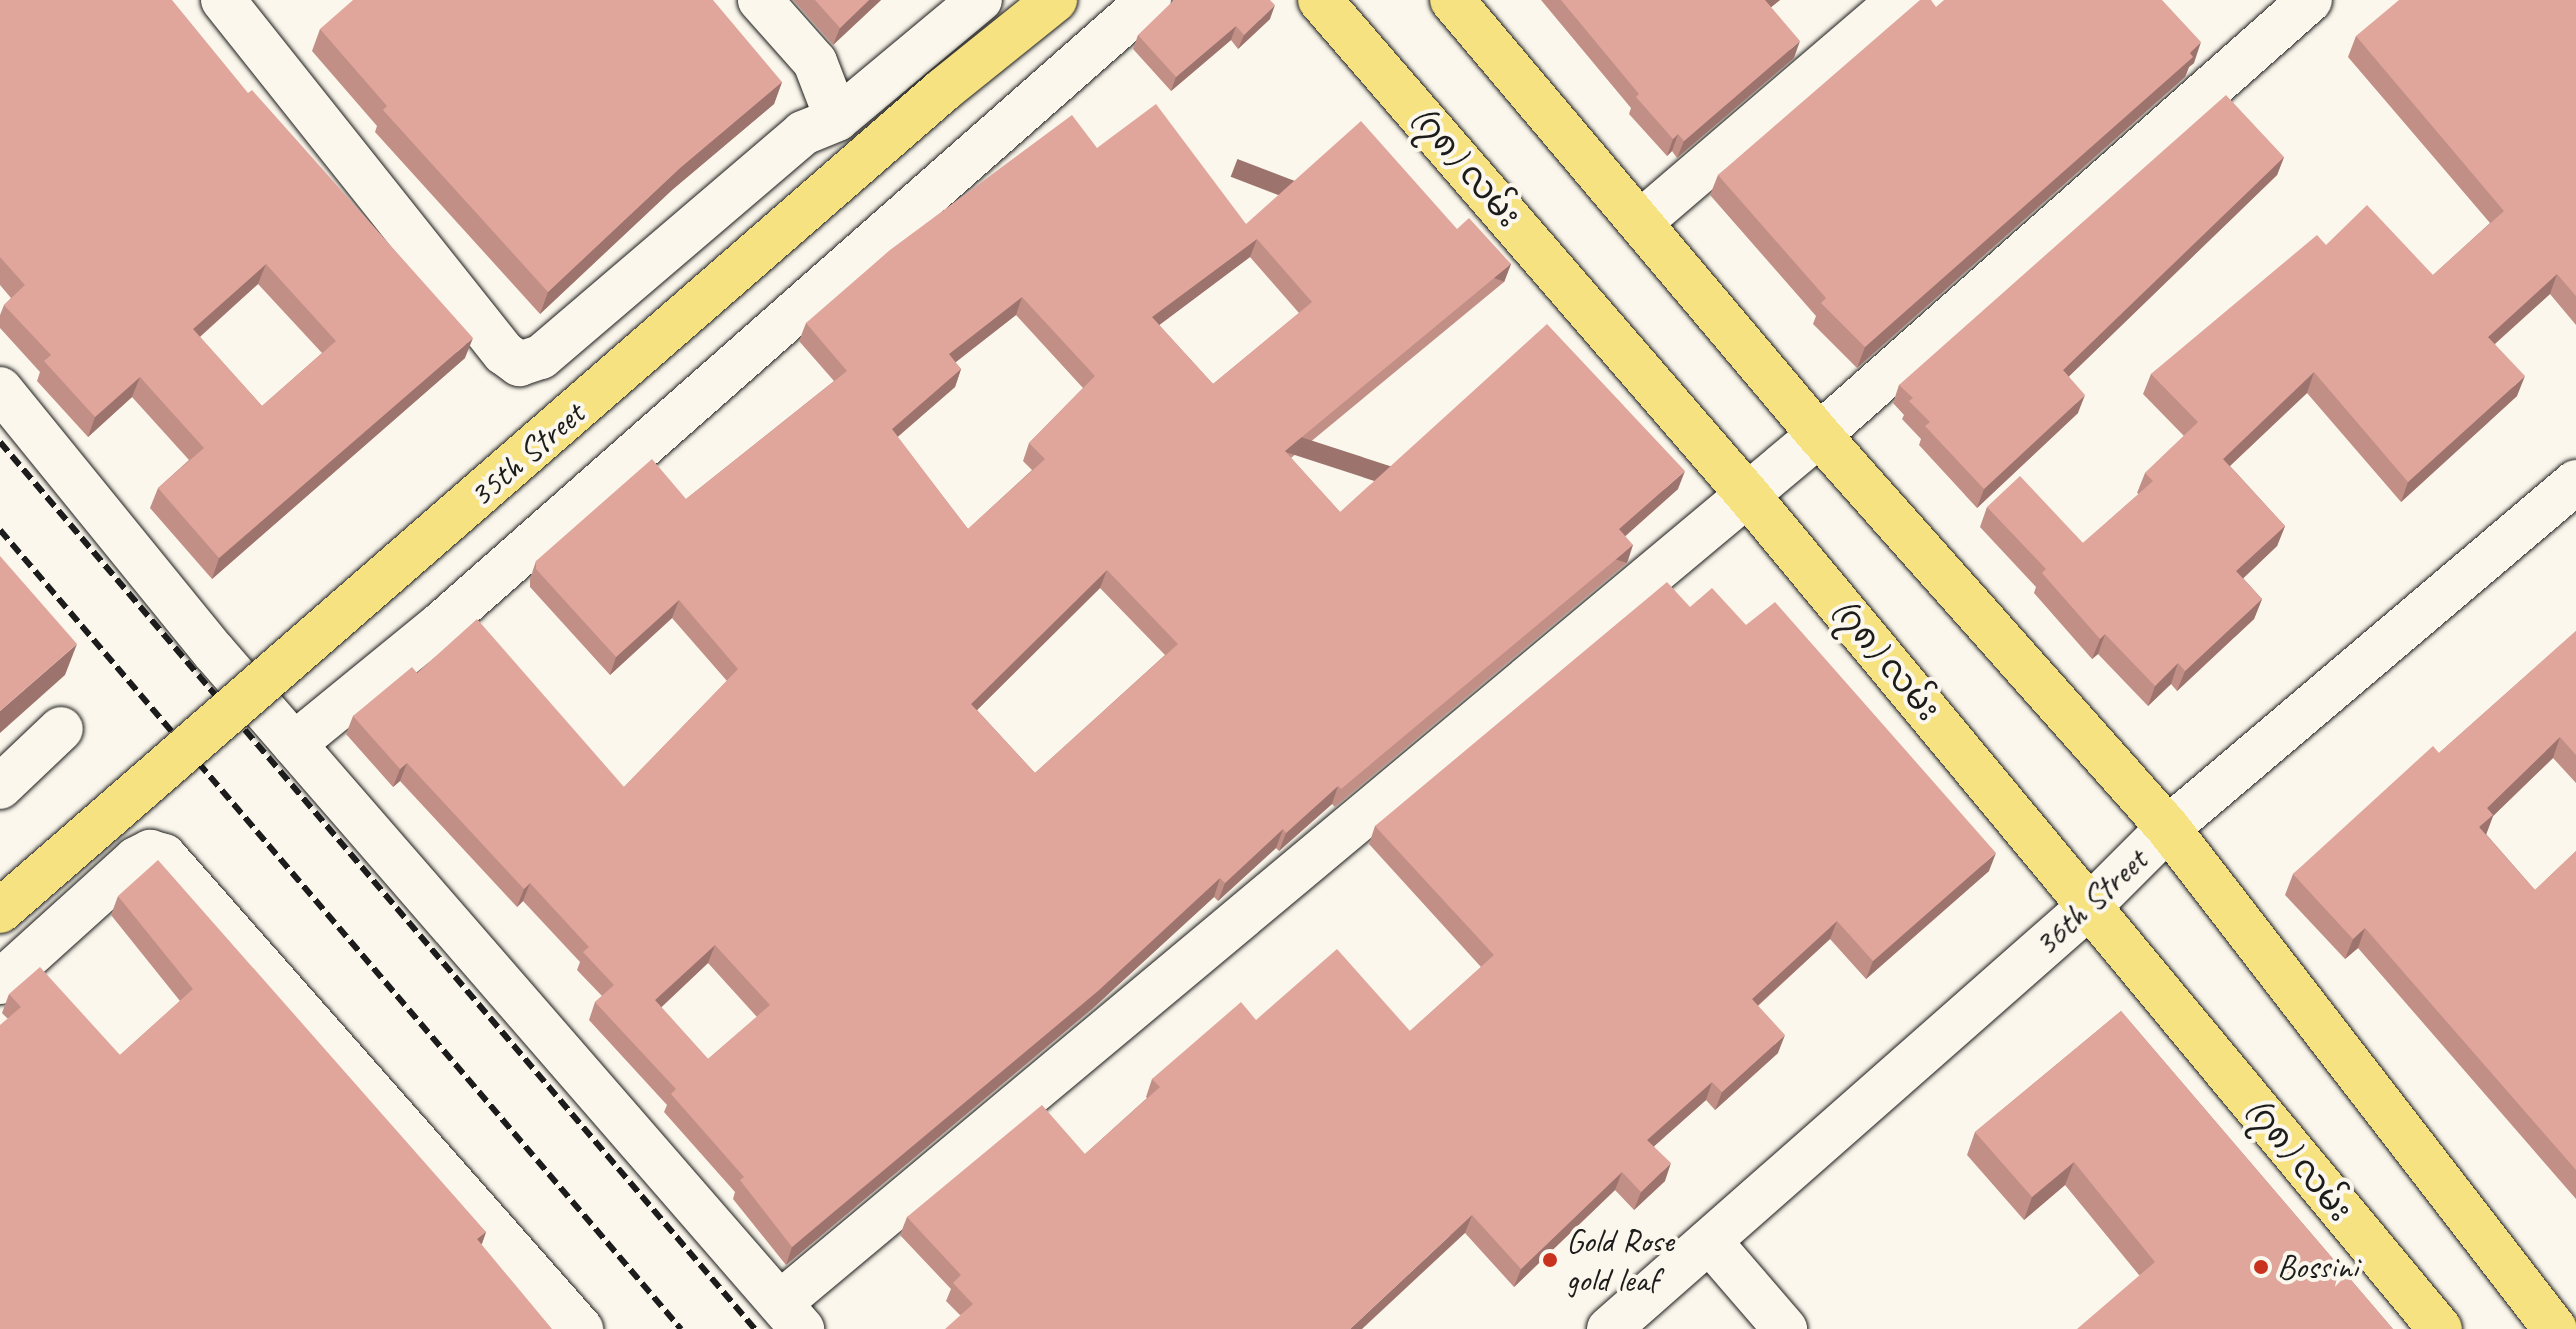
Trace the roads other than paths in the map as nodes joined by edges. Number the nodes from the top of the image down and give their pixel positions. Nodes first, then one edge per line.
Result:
1 (223, 0) edge
2 (760, 0) edge
3 (980, 0) edge
4 (1055, 0) edge
5 (1149, 0) edge
6 (1320, 0) edge
7 (1452, 0) edge
8 (1900, 0) edge
9 (2310, 0) edge
10 (837, 119) junction
11 (1643, 220) junction
12 (0, 389) edge
13 (1819, 435) junction
14 (2573, 492) edge
15 (1747, 494) junction
16 (61, 729) dead end
17 (294, 744) junction
18 (0, 787) edge
19 (2168, 828) junction
20 (2092, 904) junction
21 (0, 911) edge
22 (0, 982) edge
23 (1710, 1242) junction
24 (791, 1316) edge
25 (581, 1329) edge
26 (1609, 1329) edge
27 (1785, 1329) edge
28 (2440, 1329) edge
29 (2555, 1329) edge

1 - 10 street
2 - 10 street
3 - 10 street
4 - 21 main road, 35th Street, bridge
5 - 17 street
6 - 15 main road, (၇၈) လမ်း
7 - 11 main road
8 - 11 street
9 - 13 street
11 - 13 main road
12 - 17 street
13 - 15 street
13 - 19 main road
14 - 19 street, 36th Street
15 - 20 main road, (၇၈) လမ်း
15 - 24 street
16 - 18 street
17 - 24 street
19 - 20 street, 36th Street
19 - 29 main road
20 - 23 street, 36th Street
20 - 28 main road, (၇၈) လမ်း
22 - 25 street
23 - 26 street, 36th Street
23 - 27 street

